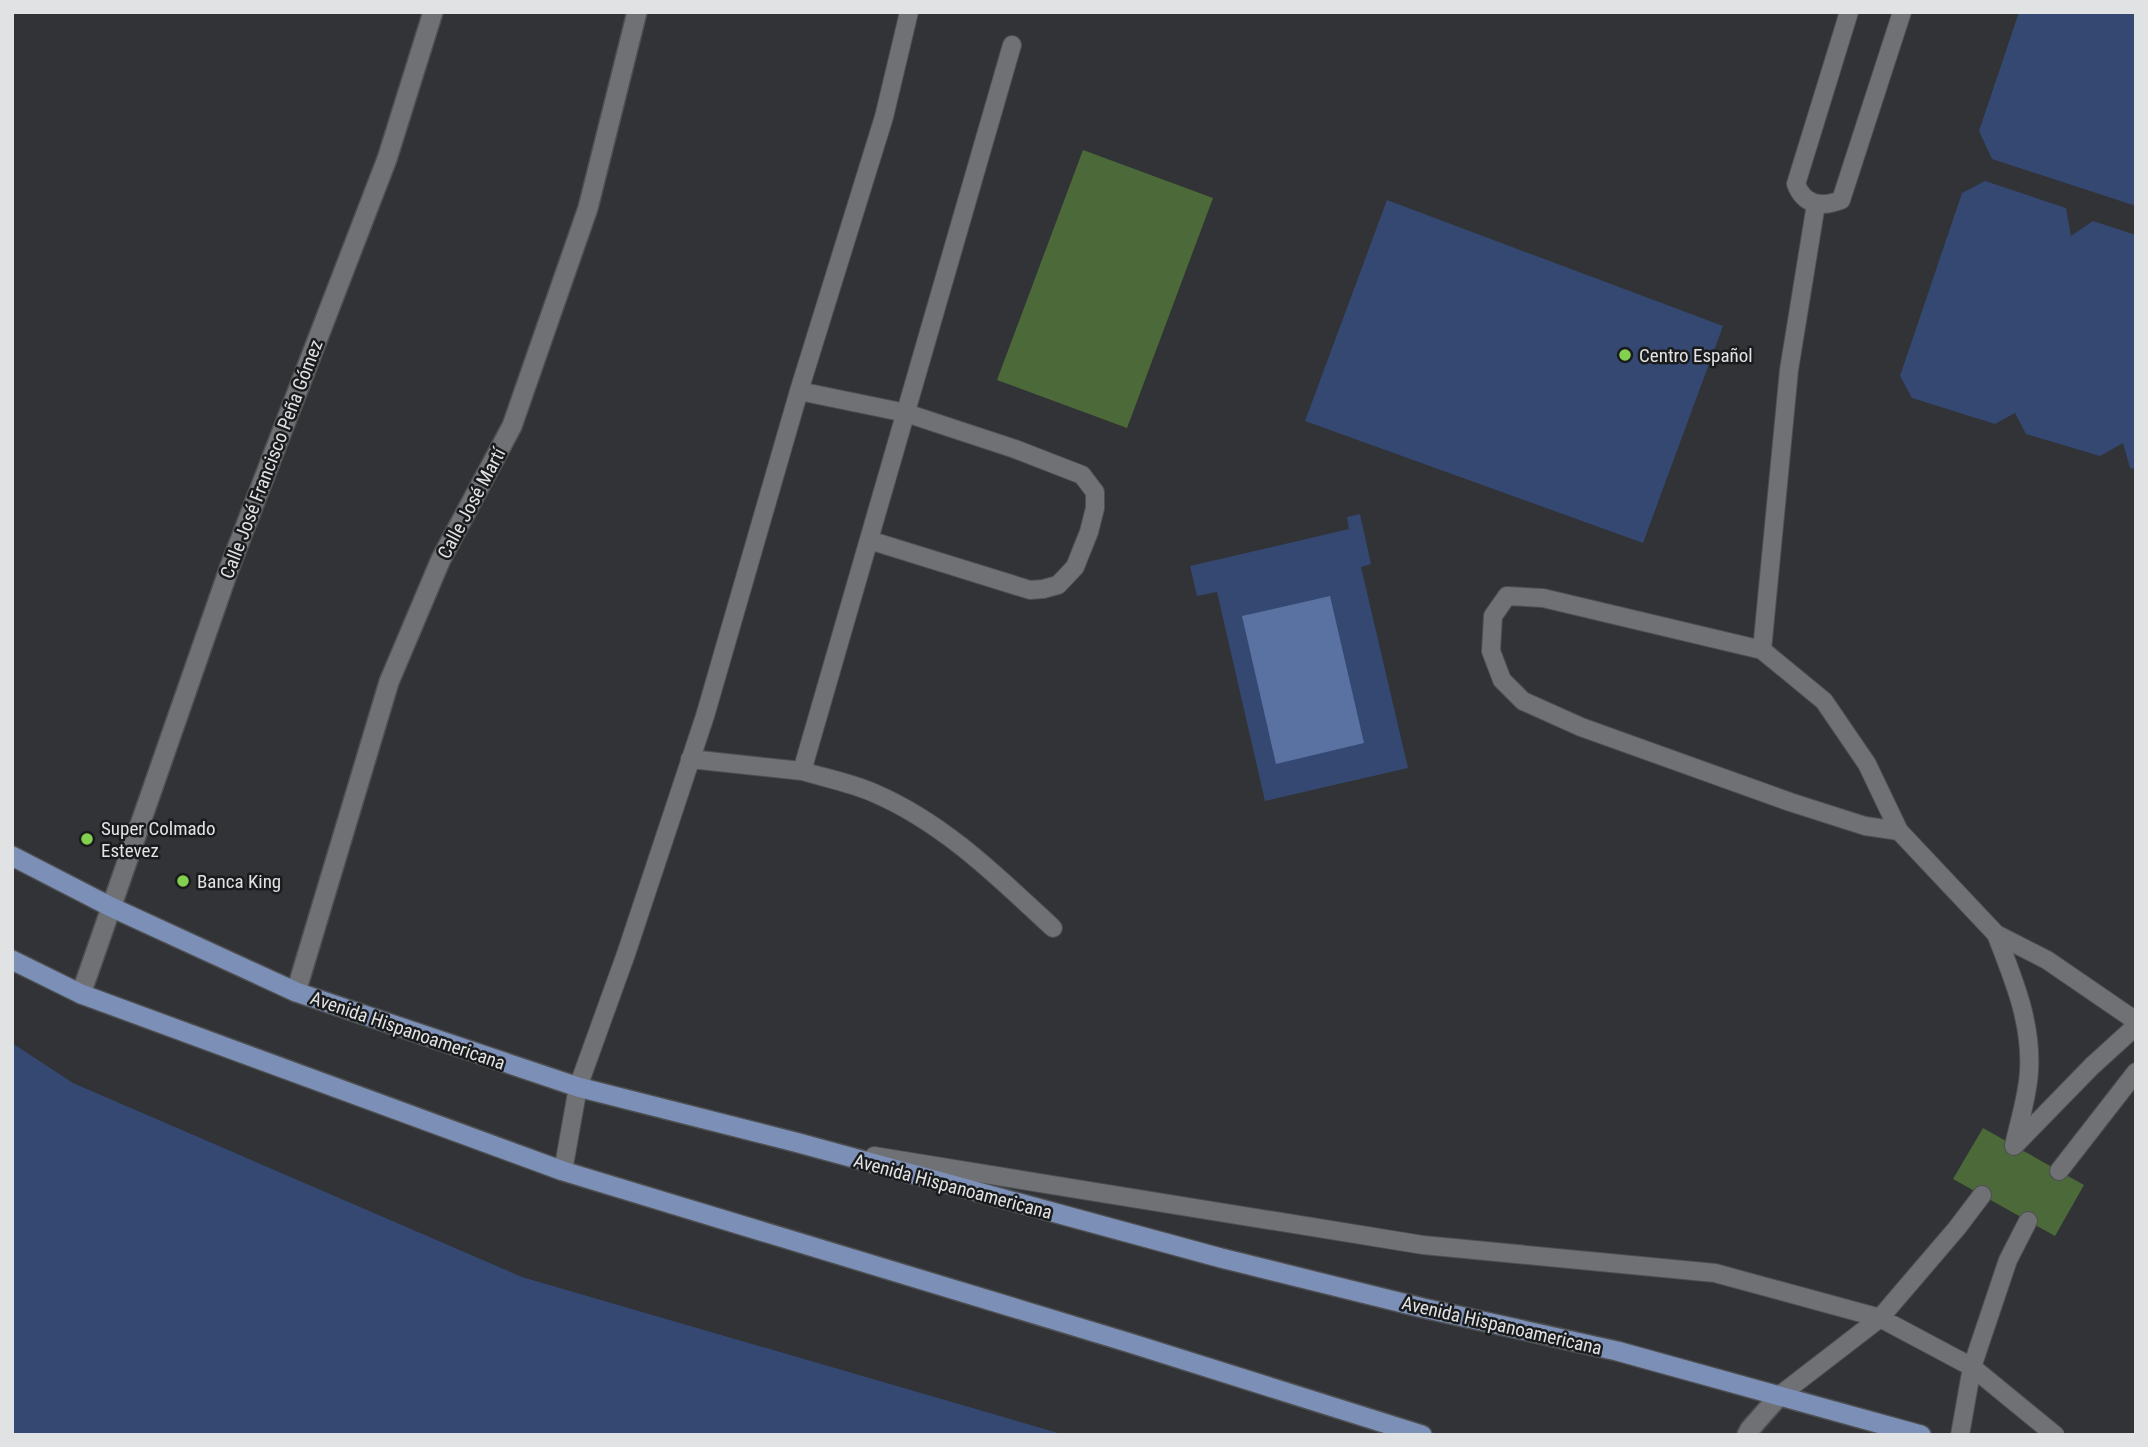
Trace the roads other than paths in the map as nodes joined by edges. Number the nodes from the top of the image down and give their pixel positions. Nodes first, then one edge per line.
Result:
1 (433, 12) edge
2 (637, 12) edge
3 (909, 12) edge
4 (1849, 12) edge
5 (1902, 12) edge
6 (1012, 45) dead end
7 (1816, 204) junction
8 (799, 391) junction
9 (906, 413) junction
10 (869, 540) junction
11 (1762, 650) junction
12 (690, 760) junction
13 (802, 771) junction
14 (1899, 831) junction
15 (12, 856) edge
16 (111, 907) junction
17 (1053, 928) dead end
18 (1996, 934) junction
19 (12, 960) edge
20 (296, 992) junction
21 (82, 994) junction
22 (2136, 1021) edge
23 (2136, 1026) edge
24 (2136, 1072) edge
25 (578, 1087) junction
26 (804, 1145) junction
27 (563, 1171) junction
28 (2059, 1171) dead end
29 (1982, 1195) dead end
30 (2028, 1221) dead end
31 (1880, 1318) junction
32 (1972, 1367) junction
33 (1780, 1395) junction
34 (1422, 1435) edge
35 (1747, 1435) edge
36 (1921, 1435) edge
37 (1960, 1435) edge
38 (2055, 1435) edge

1 - 16 street, Calle José Francisco Peña Gómez
2 - 20 street, Calle José Martí
3 - 8 lane
4 - 7 lane
5 - 7 lane
6 - 9 lane
7 - 11 lane
8 - 9 lane
8 - 12 lane
9 - 10 lane
9 - 10 lane
10 - 13 lane
11 - 14 lane
11 - 14 lane
12 - 13 lane
12 - 25 lane
13 - 17 lane
14 - 18 lane
15 - 16 main road, Avenida Hispanoamericana
16 - 20 main road, Avenida Hispanoamericana
16 - 21 street, Calle José Francisco Peña Gómez
18 - 22 lane
18 - 23 lane
19 - 21 main road
20 - 25 main road, Avenida Hispanoamericana
21 - 27 main road
24 - 28 lane
25 - 26 main road, Avenida Hispanoamericana
25 - 27 lane
26 - 31 lane
26 - 33 main road, Avenida Hispanoamericana
27 - 34 main road
29 - 31 lane
30 - 32 lane
31 - 32 lane
31 - 33 lane
32 - 37 lane
32 - 38 lane
33 - 35 street
33 - 36 main road, Avenida Hispanoamericana

